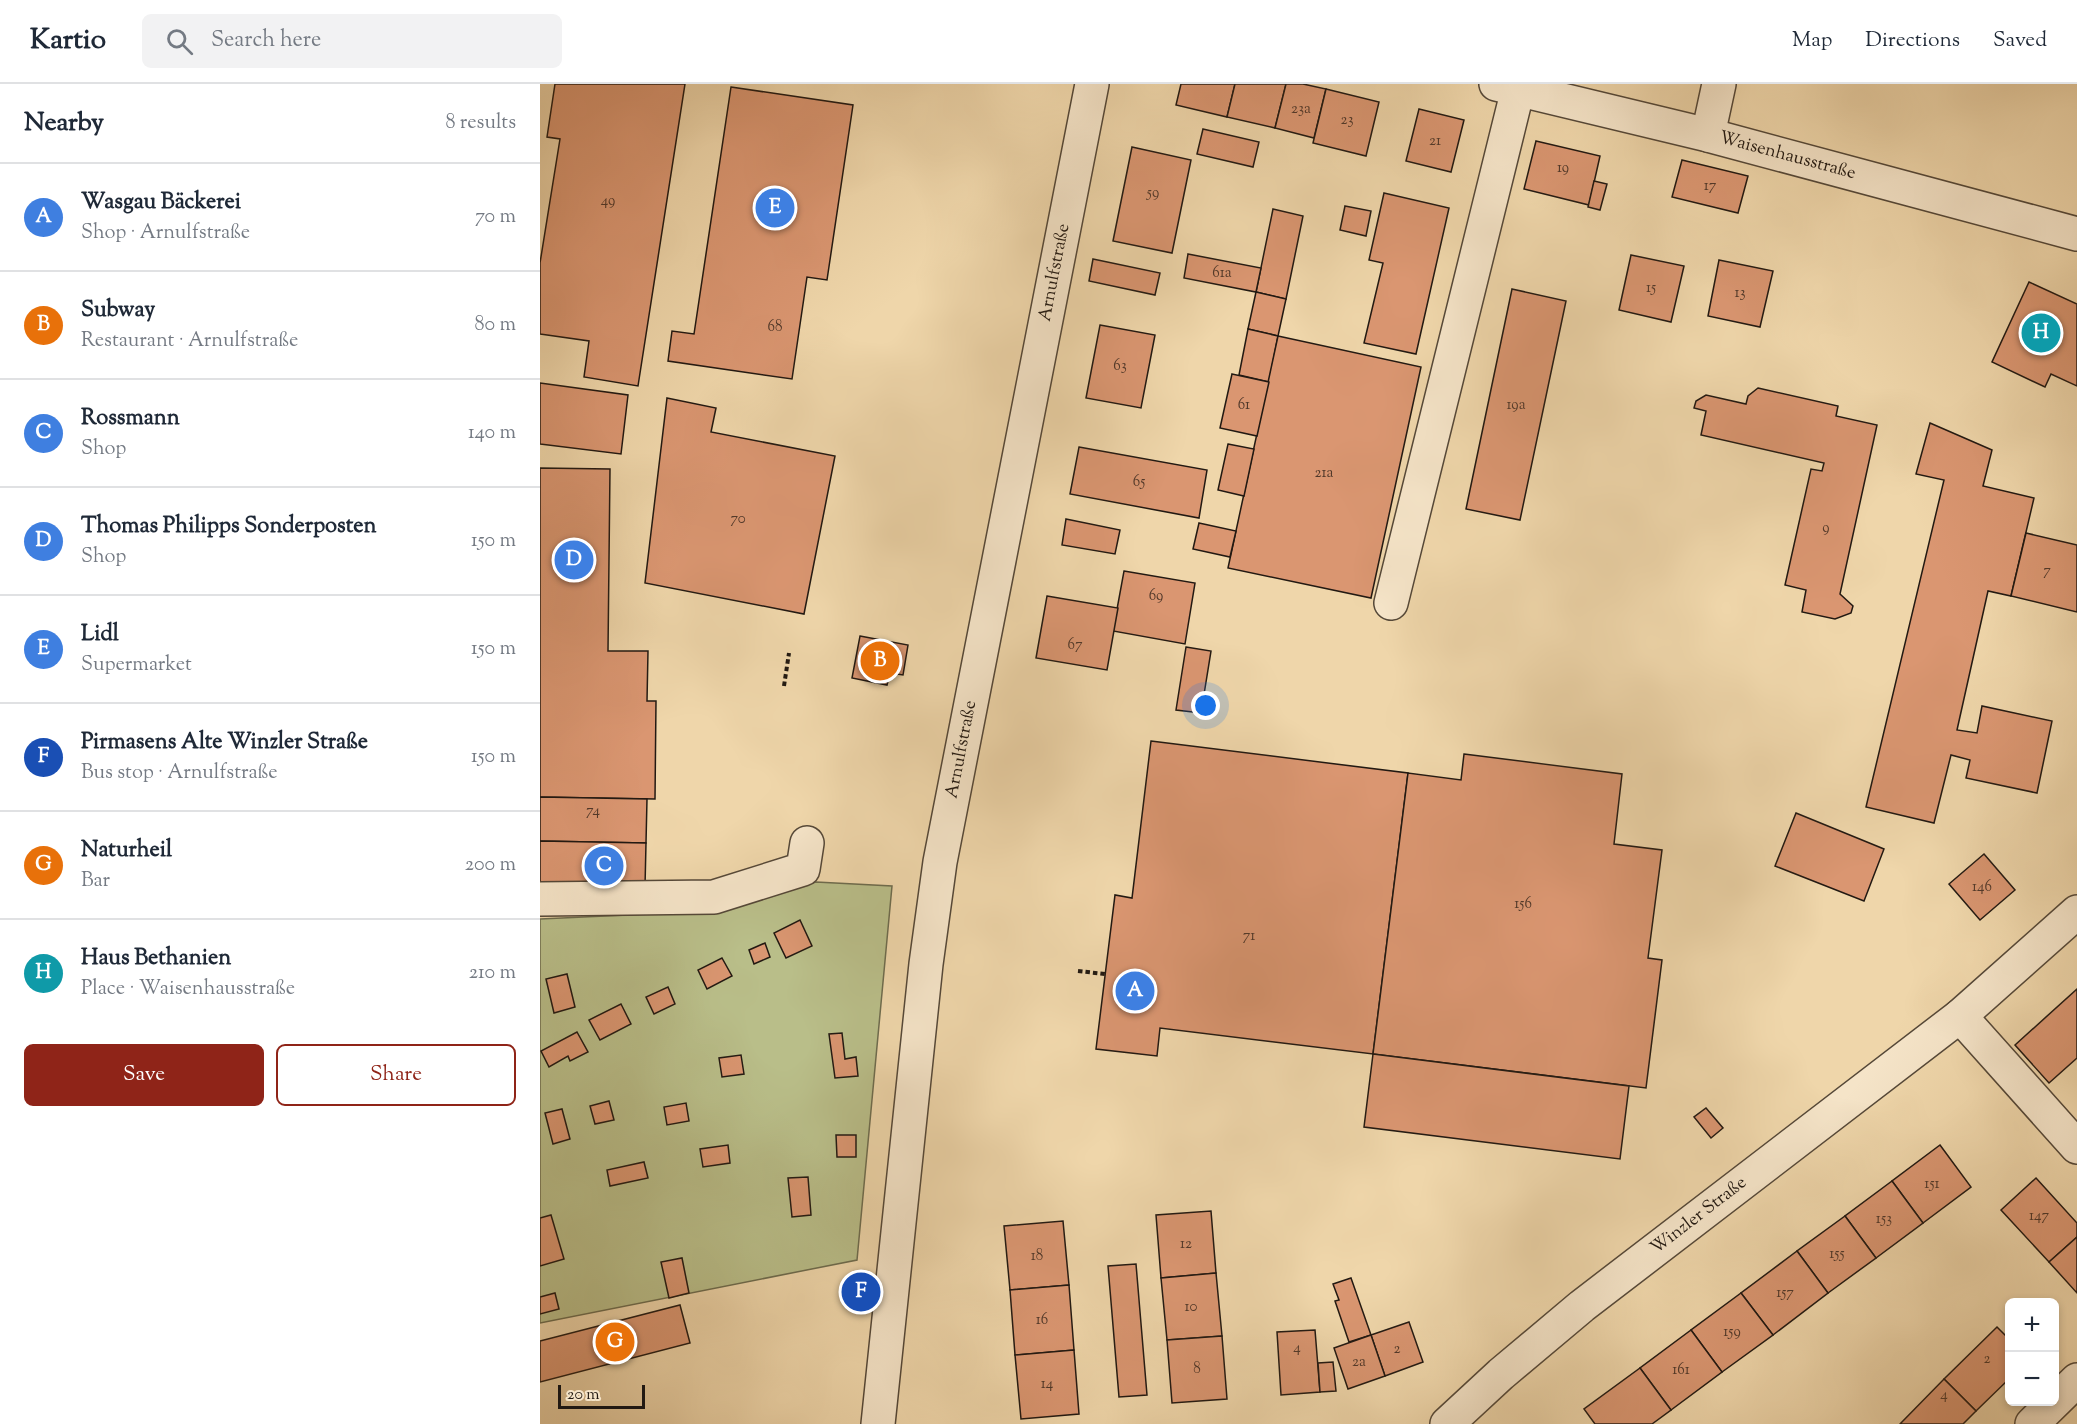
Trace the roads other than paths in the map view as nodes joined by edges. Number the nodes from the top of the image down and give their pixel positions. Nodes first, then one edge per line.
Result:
1 (1092, 84) edge
2 (1719, 84) edge
3 (1507, 86) edge
4 (1708, 135) junction
5 (2077, 234) edge
6 (1391, 603) dead end
7 (807, 843) dead end
8 (540, 899) edge
9 (2077, 912) edge
10 (1960, 1016) junction
11 (2077, 1147) edge
12 (2077, 1380) edge
13 (878, 1424) edge
14 (1447, 1424) edge
15 (2032, 1424) edge

1 - 13 street, Arnulfstraße
2 - 4 street
3 - 4 street, Waisenhausstraße
3 - 6 street
4 - 5 street, Waisenhausstraße
7 - 8 street
9 - 10 street, Winzler Straße
10 - 11 street
10 - 14 street, Winzler Straße
12 - 15 street

